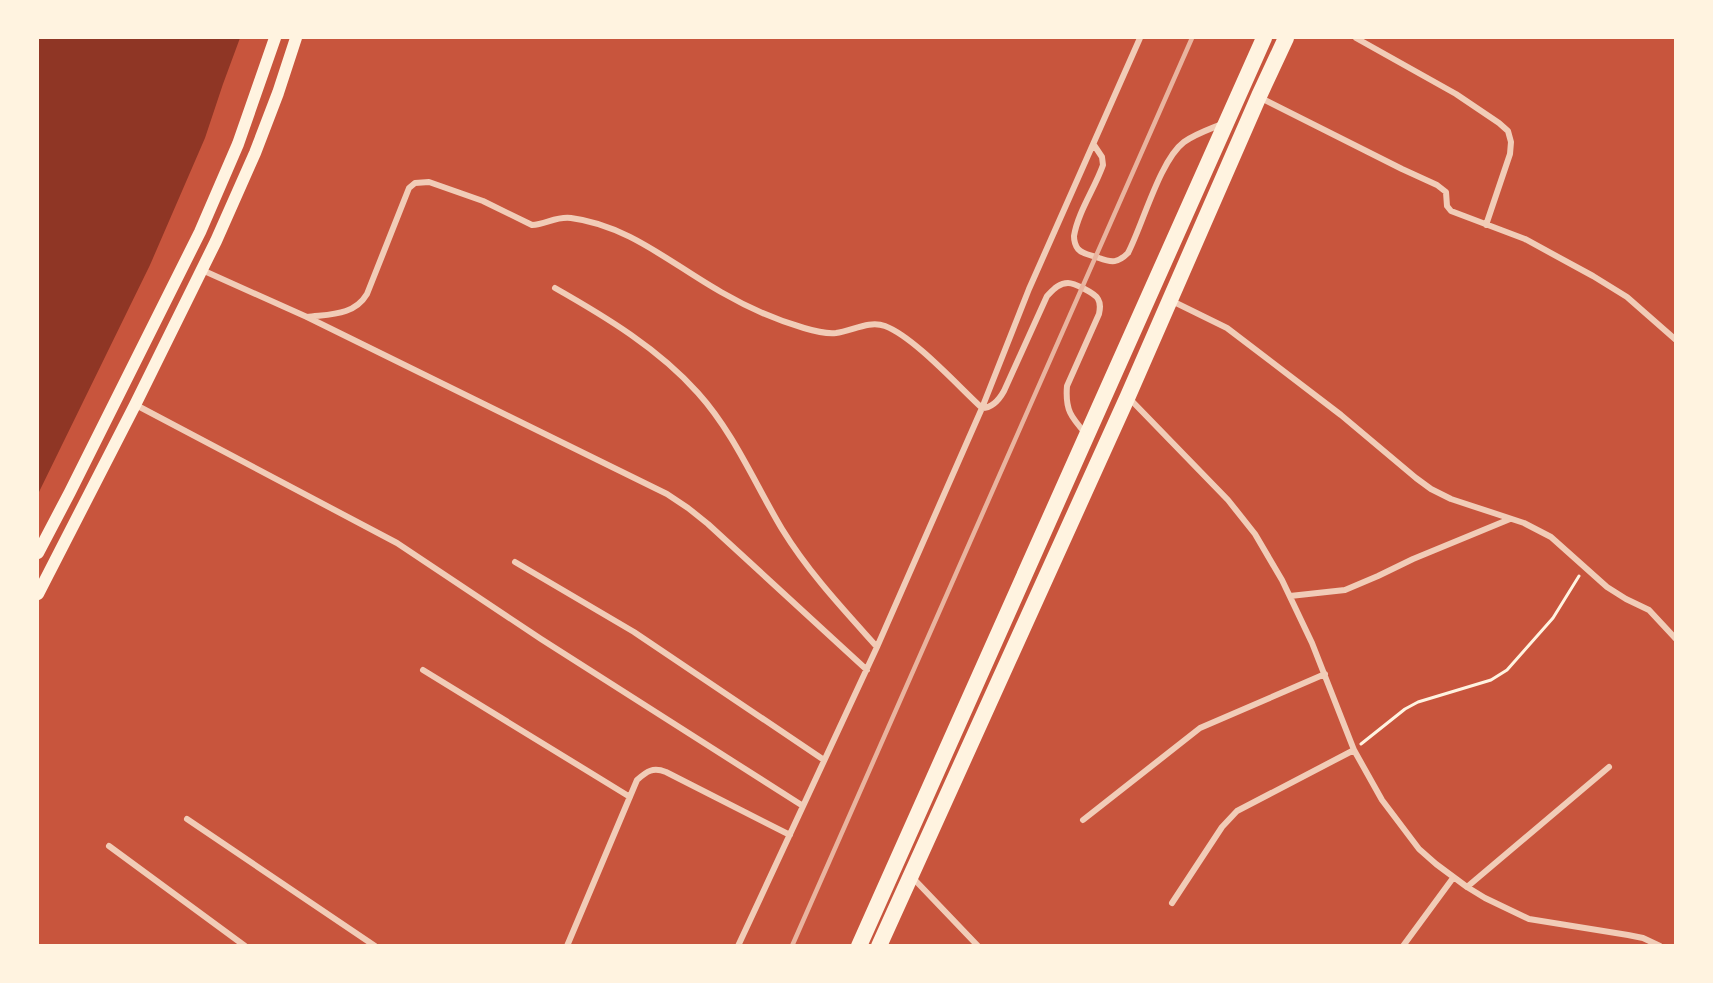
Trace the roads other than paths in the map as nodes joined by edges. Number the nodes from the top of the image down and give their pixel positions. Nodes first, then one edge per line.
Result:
1 (275, 38) edge
2 (296, 38) edge
3 (1140, 38) edge
4 (1264, 38) edge
5 (1286, 38) edge
6 (1356, 38) edge
7 (1259, 96) junction
8 (1226, 123) junction
9 (1094, 145) junction
10 (1486, 225) junction
11 (202, 270) junction
12 (555, 288) dead end
13 (1170, 300) junction
14 (307, 317) junction
15 (1676, 340) edge
16 (1128, 396) junction
17 (135, 405) junction
18 (982, 408) junction
19 (1087, 435) junction
20 (1511, 518) junction
21 (38, 553) edge
22 (514, 562) dead end
23 (38, 594) edge
24 (1290, 596) junction
25 (1676, 639) edge
26 (878, 646) junction
27 (423, 670) dead end
28 (867, 670) junction
29 (1325, 674) junction
30 (1354, 750) junction
31 (824, 760) junction
32 (1609, 767) dead end
33 (630, 797) junction
34 (803, 806) junction
35 (187, 819) dead end
36 (1083, 820) dead end
37 (789, 835) junction
38 (109, 846) dead end
39 (910, 875) junction
40 (1453, 878) junction
41 (1467, 887) junction
42 (1172, 903) dead end
43 (244, 945) edge
44 (375, 945) edge
45 (567, 945) edge
46 (738, 945) edge
47 (859, 945) edge
48 (879, 945) edge
49 (978, 945) edge
50 (1403, 945) edge
51 (1660, 945) edge

1 - 21 main road
2 - 11 main road
3 - 9 street
4 - 8 highway
5 - 7 highway
6 - 10 street
7 - 10 street
7 - 13 highway
8 - 9 street
8 - 19 highway
9 - 18 street
10 - 15 street
11 - 14 street
11 - 17 main road
12 - 26 street
13 - 16 highway
13 - 20 street
14 - 18 street
14 - 28 street
16 - 24 street
16 - 39 highway
17 - 23 main road
17 - 34 street
18 - 19 street
18 - 26 street
19 - 47 highway
20 - 24 street
20 - 25 street
22 - 31 street
24 - 29 street
26 - 28 street
27 - 33 street
28 - 31 street
29 - 30 street
29 - 36 street
30 - 40 street
30 - 42 street
31 - 34 street
32 - 41 street
33 - 37 street
33 - 45 street
34 - 37 street
35 - 44 street
37 - 46 street
38 - 43 street
39 - 48 highway
39 - 49 street
40 - 41 street
40 - 50 street
41 - 51 street

